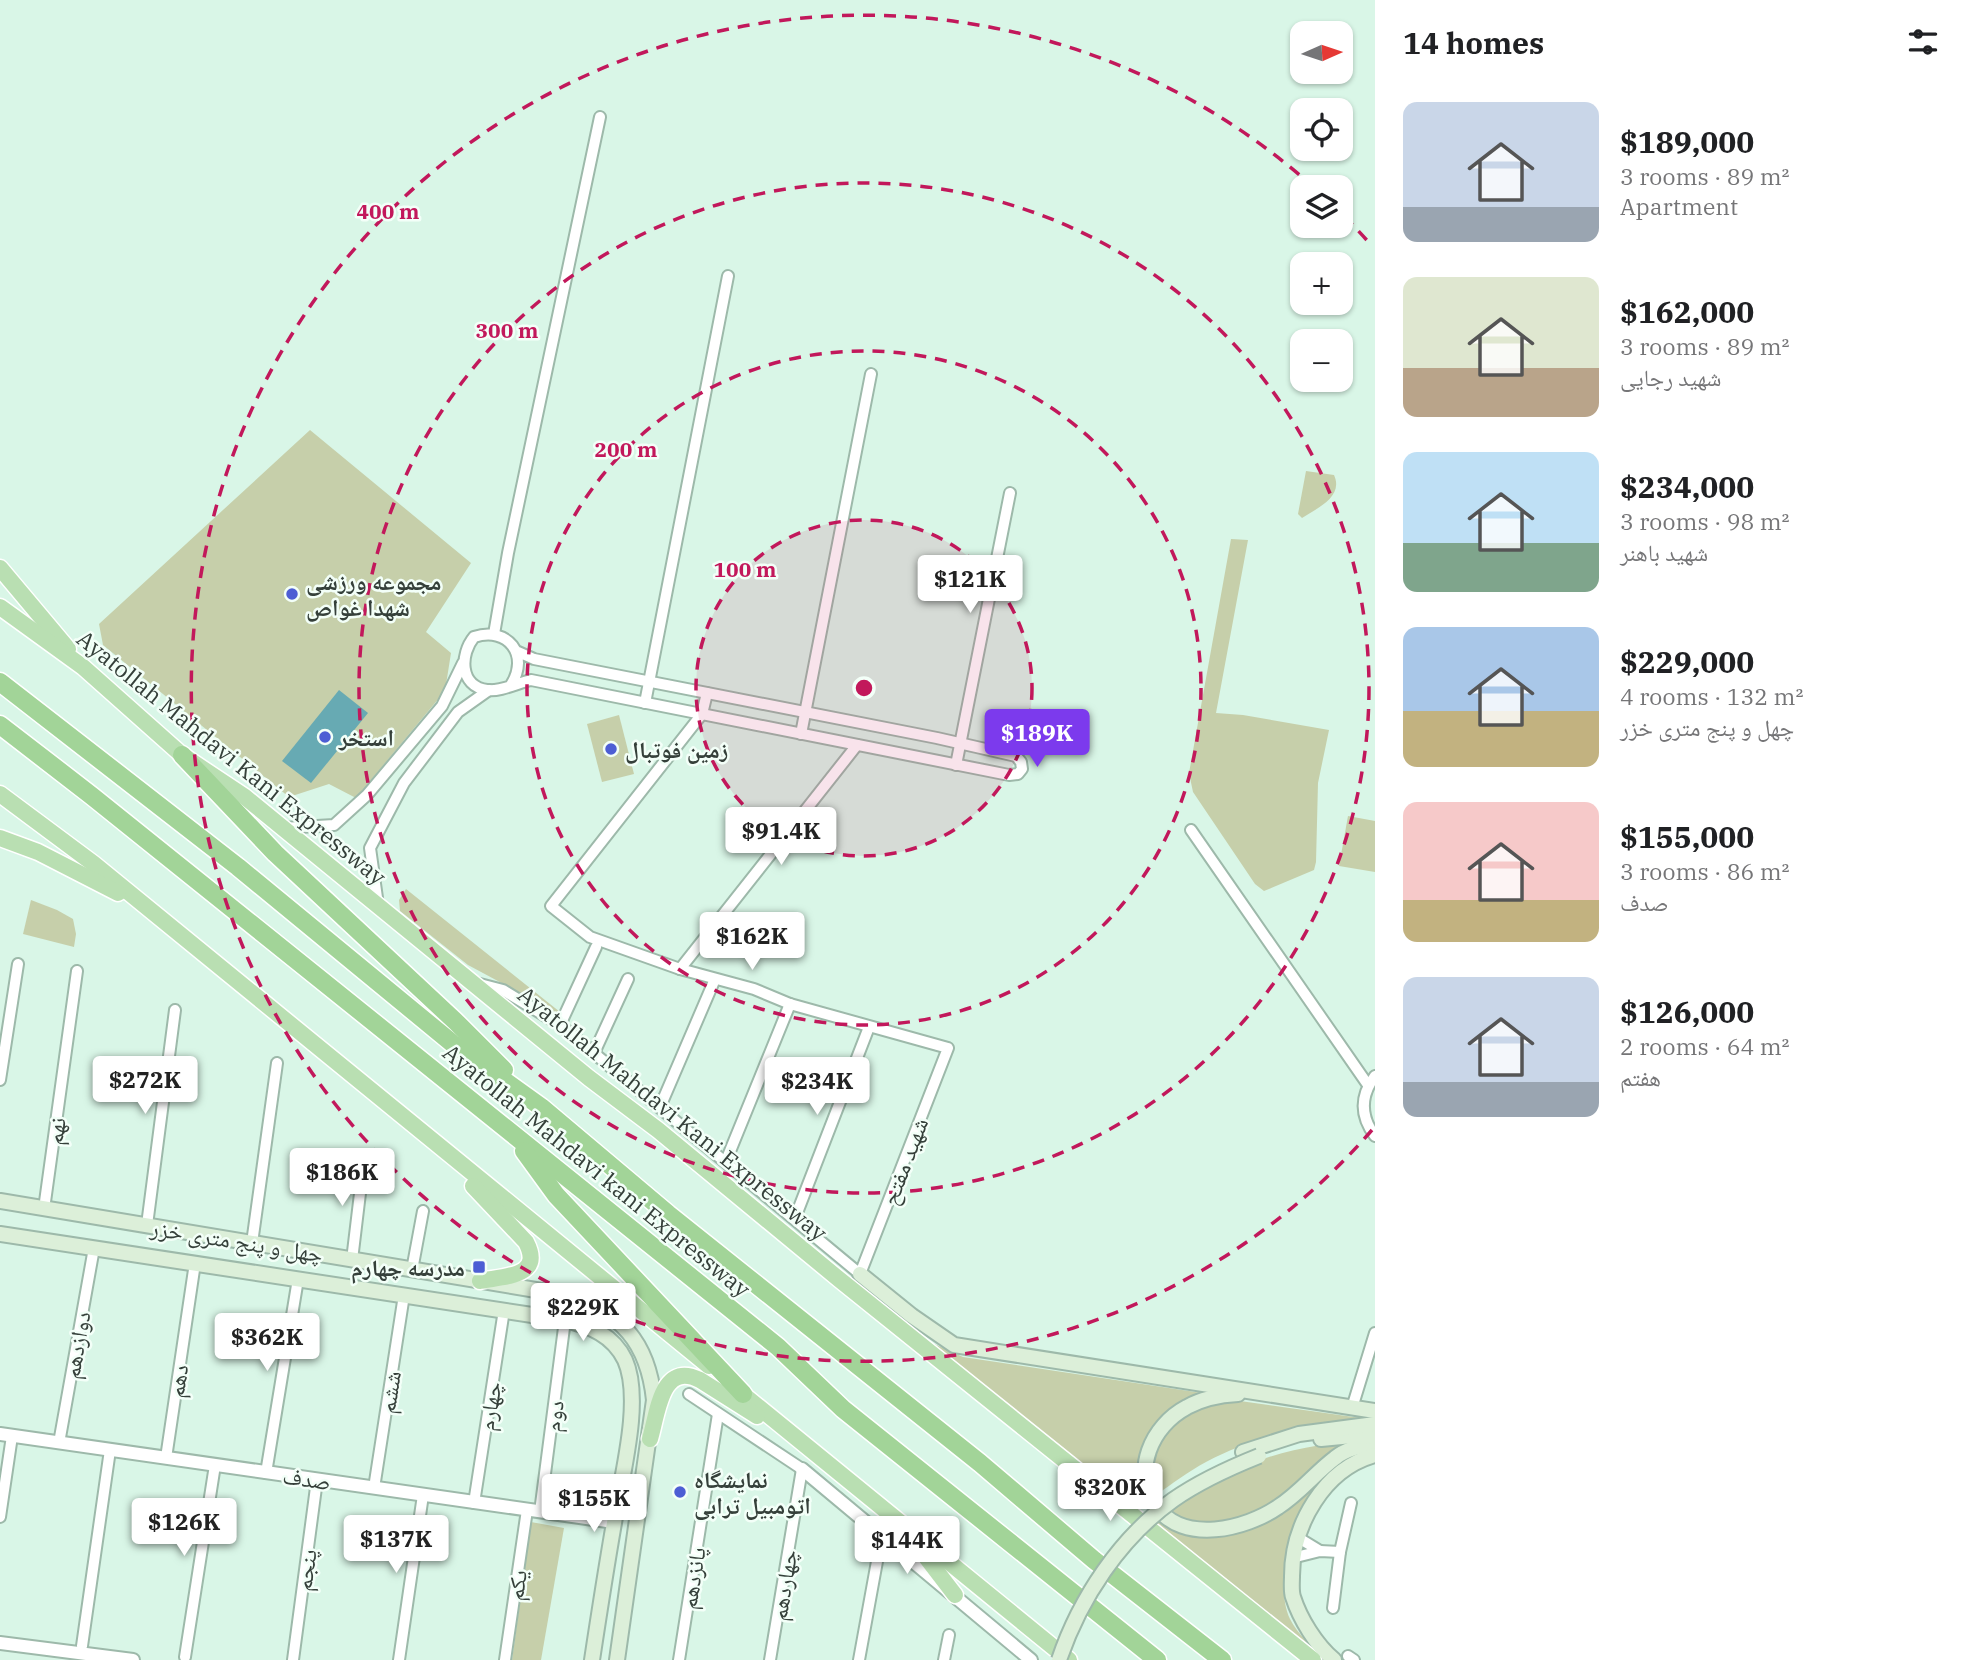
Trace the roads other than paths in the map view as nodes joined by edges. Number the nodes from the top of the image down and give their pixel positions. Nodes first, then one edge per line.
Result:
1 (600, 117) dead end
2 (728, 276) dead end
3 (871, 374) dead end
4 (1010, 493) dead end
5 (0, 568) edge
6 (0, 607) edge
7 (494, 634) junction
8 (516, 651) junction
9 (463, 663) junction
10 (83, 667) junction
11 (0, 682) edge
12 (649, 682) junction
13 (511, 685) junction
14 (489, 690) junction
15 (707, 693) junction
16 (645, 703) junction
17 (804, 712) junction
18 (702, 714) junction
19 (0, 725) edge
20 (801, 734) junction
21 (960, 744) junction
22 (857, 746) junction
23 (182, 755) junction
24 (956, 765) junction
25 (0, 794) edge
26 (283, 828) junction
27 (1191, 830) dead end
28 (0, 838) edge
29 (142, 905) junction
30 (378, 905) junction
31 (596, 947) dead end
32 (18, 964) dead end
33 (680, 969) junction
34 (77, 971) dead end
35 (628, 979) dead end
36 (715, 979) dead end
37 (473, 982) junction
38 (790, 1004) junction
39 (174, 1010) dead end
40 (560, 1024) junction
41 (869, 1027) junction
42 (594, 1053) junction
43 (277, 1063) dead end
44 (0, 1080) edge
45 (1371, 1081) edge
46 (541, 1107) junction
47 (660, 1107) junction
48 (509, 1131) junction
49 (424, 1133) junction
50 (1375, 1136) edge
51 (364, 1160) dead end
52 (726, 1161) junction
53 (0, 1201) edge
54 (44, 1209) junction
55 (423, 1212) dead end
56 (795, 1218) junction
57 (147, 1226) junction
58 (0, 1234) edge
59 (252, 1243) junction
60 (94, 1248) junction
61 (352, 1260) junction
62 (195, 1263) junction
63 (412, 1270) junction
64 (860, 1274) junction
65 (298, 1279) junction
66 (480, 1281) junction
67 (858, 1294) junction
68 (404, 1295) junction
69 (890, 1299) junction
70 (504, 1310) junction
71 (565, 1320) junction
72 (1375, 1333) edge
73 (907, 1334) junction
74 (1268, 1393) junction
75 (690, 1394) dead end
76 (743, 1394) junction
77 (1352, 1408) junction
78 (1375, 1411) edge
79 (718, 1414) junction
80 (632, 1415) junction
81 (653, 1416) junction
82 (1375, 1424) edge
83 (6, 1435) edge
84 (1375, 1437) edge
85 (798, 1438) junction
86 (650, 1439) junction
87 (59, 1443) junction
88 (1375, 1443) edge
89 (110, 1450) junction
90 (1375, 1455) edge
91 (166, 1458) junction
92 (215, 1465) junction
93 (802, 1469) junction
94 (266, 1472) junction
95 (317, 1480) junction
96 (374, 1488) junction
97 (423, 1495) junction
98 (474, 1503) junction
99 (1351, 1503) dead end
100 (527, 1510) junction
101 (540, 1512) junction
102 (0, 1517) edge
103 (898, 1520) junction
104 (614, 1522) junction
105 (882, 1534) junction
106 (1297, 1537) junction
107 (1320, 1551) junction
108 (1340, 1552) junction
109 (1292, 1558) junction
110 (955, 1595) junction
111 (1333, 1608) dead end
112 (949, 1635) dead end
113 (0, 1643) edge
114 (82, 1646) dead end
115 (185, 1657) dead end
116 (1345, 1659) edge
117 (133, 1660) edge
118 (293, 1660) edge
119 (399, 1660) edge
120 (505, 1660) edge
121 (592, 1660) edge
122 (617, 1660) edge
123 (679, 1660) edge
124 (770, 1660) edge
125 (859, 1660) edge
126 (944, 1660) edge
127 (1031, 1660) edge
128 (1050, 1660) edge
129 (1059, 1660) edge
130 (1069, 1660) edge
131 (1157, 1660) edge
132 (1222, 1660) edge
133 (1313, 1660) edge

1 - 7 street
2 - 12 street
3 - 17 street
4 - 21 street
5 - 10 main road
6 - 10 main road, Ayatollah Mahdavi Kani Expressway
7 - 8 street
7 - 9 street
8 - 12 street
8 - 13 street
9 - 14 street
9 - 26 street
10 - 23 main road, Ayatollah Mahdavi Kani Expressway
11 - 46 highway, Ayatollah Mahdavi Kani Expressway
12 - 15 street
12 - 16 street
13 - 14 street
13 - 16 street
14 - 30 street
15 - 17 street
15 - 18 street
16 - 18 street
17 - 20 street
17 - 21 street
18 - 20 street
18 - 33 street
19 - 48 highway, Ayatollah Mahdavi kani Expressway
20 - 22 street
21 - 24 street
21 - 24 street
22 - 24 street
22 - 33 street
23 - 26 main road, Ayatollah Mahdavi Kani Expressway
23 - 46 highway
25 - 29 main road
26 - 30 main road, Ayatollah Mahdavi Kani Expressway
27 - 45 street
28 - 29 main road
29 - 49 main road
30 - 37 main road, Ayatollah Mahdavi Kani Expressway
31 - 40 street
32 - 44 street
33 - 38 street
34 - 54 street, نهم
35 - 42 street
36 - 47 street
37 - 40 street
37 - 67 main road, Ayatollah Mahdavi Kani Expressway
38 - 41 street
38 - 52 street
39 - 57 street
40 - 42 street
41 - 56 street
41 - 64 street, شهید مفتح
42 - 47 street
43 - 59 street
45 - 50 street
46 - 132 highway, Ayatollah Mahdavi Kani Expressway
47 - 52 street
48 - 76 highway
48 - 131 highway, Ayatollah Mahdavi kani Expressway
49 - 66 main road
49 - 76 main road
51 - 61 street
52 - 56 street
53 - 54 main road, چهل و پنج متری خزر
54 - 57 main road, چهل و پنج متری خزر
55 - 63 street
56 - 64 street
57 - 59 main road, چهل و پنج متری خزر
58 - 60 main road, چهل و پنج متری خزر
59 - 61 main road, چهل و پنج متری خزر
60 - 62 main road, چهل و پنج متری خزر
60 - 87 street, دوازدهم
61 - 63 main road, چهل و پنج متری خزر
62 - 65 main road, چهل و پنج متری خزر
62 - 91 street, دهم
63 - 66 main road, چهل و پنج متری خزر
64 - 69 main road
65 - 68 main road, چهل و پنج متری خزر
65 - 94 street
66 - 81 main road, چهل و پنج متری خزر
67 - 69 main road
67 - 73 main road, Ayatollah Mahdavi Kani Expressway
68 - 70 main road, چهل و پنج متری خزر
68 - 96 street, ششم
69 - 73 main road
69 - 74 main road
70 - 71 main road, چهل و پنج متری خزر
70 - 98 street, چهارم
71 - 80 main road, چهل و پنج متری خزر
71 - 101 street, دوم
72 - 77 street
73 - 133 main road, Ayatollah Mahdavi Kani Expressway
74 - 77 main road
74 - 88 main road
75 - 79 street
76 - 85 main road
77 - 78 main road
79 - 93 street
79 - 123 street, پانزدهم
80 - 81 main road
80 - 104 main road
81 - 86 main road
82 - 128 main road, bridge
83 - 87 street, صدف
83 - 102 street
84 - 129 main road, bridge
85 - 86 main road
85 - 103 main road
86 - 122 main road
87 - 89 street, صدف
89 - 91 street, صدف
89 - 114 street
90 - 106 main road
91 - 92 street, صدف
92 - 94 street, صدف
92 - 115 street
93 - 105 street
93 - 124 street, چهاردهم
94 - 95 street, صدف
95 - 96 street, صدف
95 - 118 street, پنجم
96 - 97 street, صدف
97 - 98 street, صدف
97 - 119 street
98 - 100 street, صدف
99 - 108 street
100 - 101 street, صدف
100 - 120 street, یکم
101 - 104 street, صدف
103 - 110 main road
103 - 130 main road
104 - 121 main road
105 - 110 street
105 - 125 street
106 - 107 street
106 - 109 main road
107 - 108 street
107 - 109 street
108 - 111 street
109 - 116 main road
110 - 127 street
112 - 126 street
113 - 117 street

